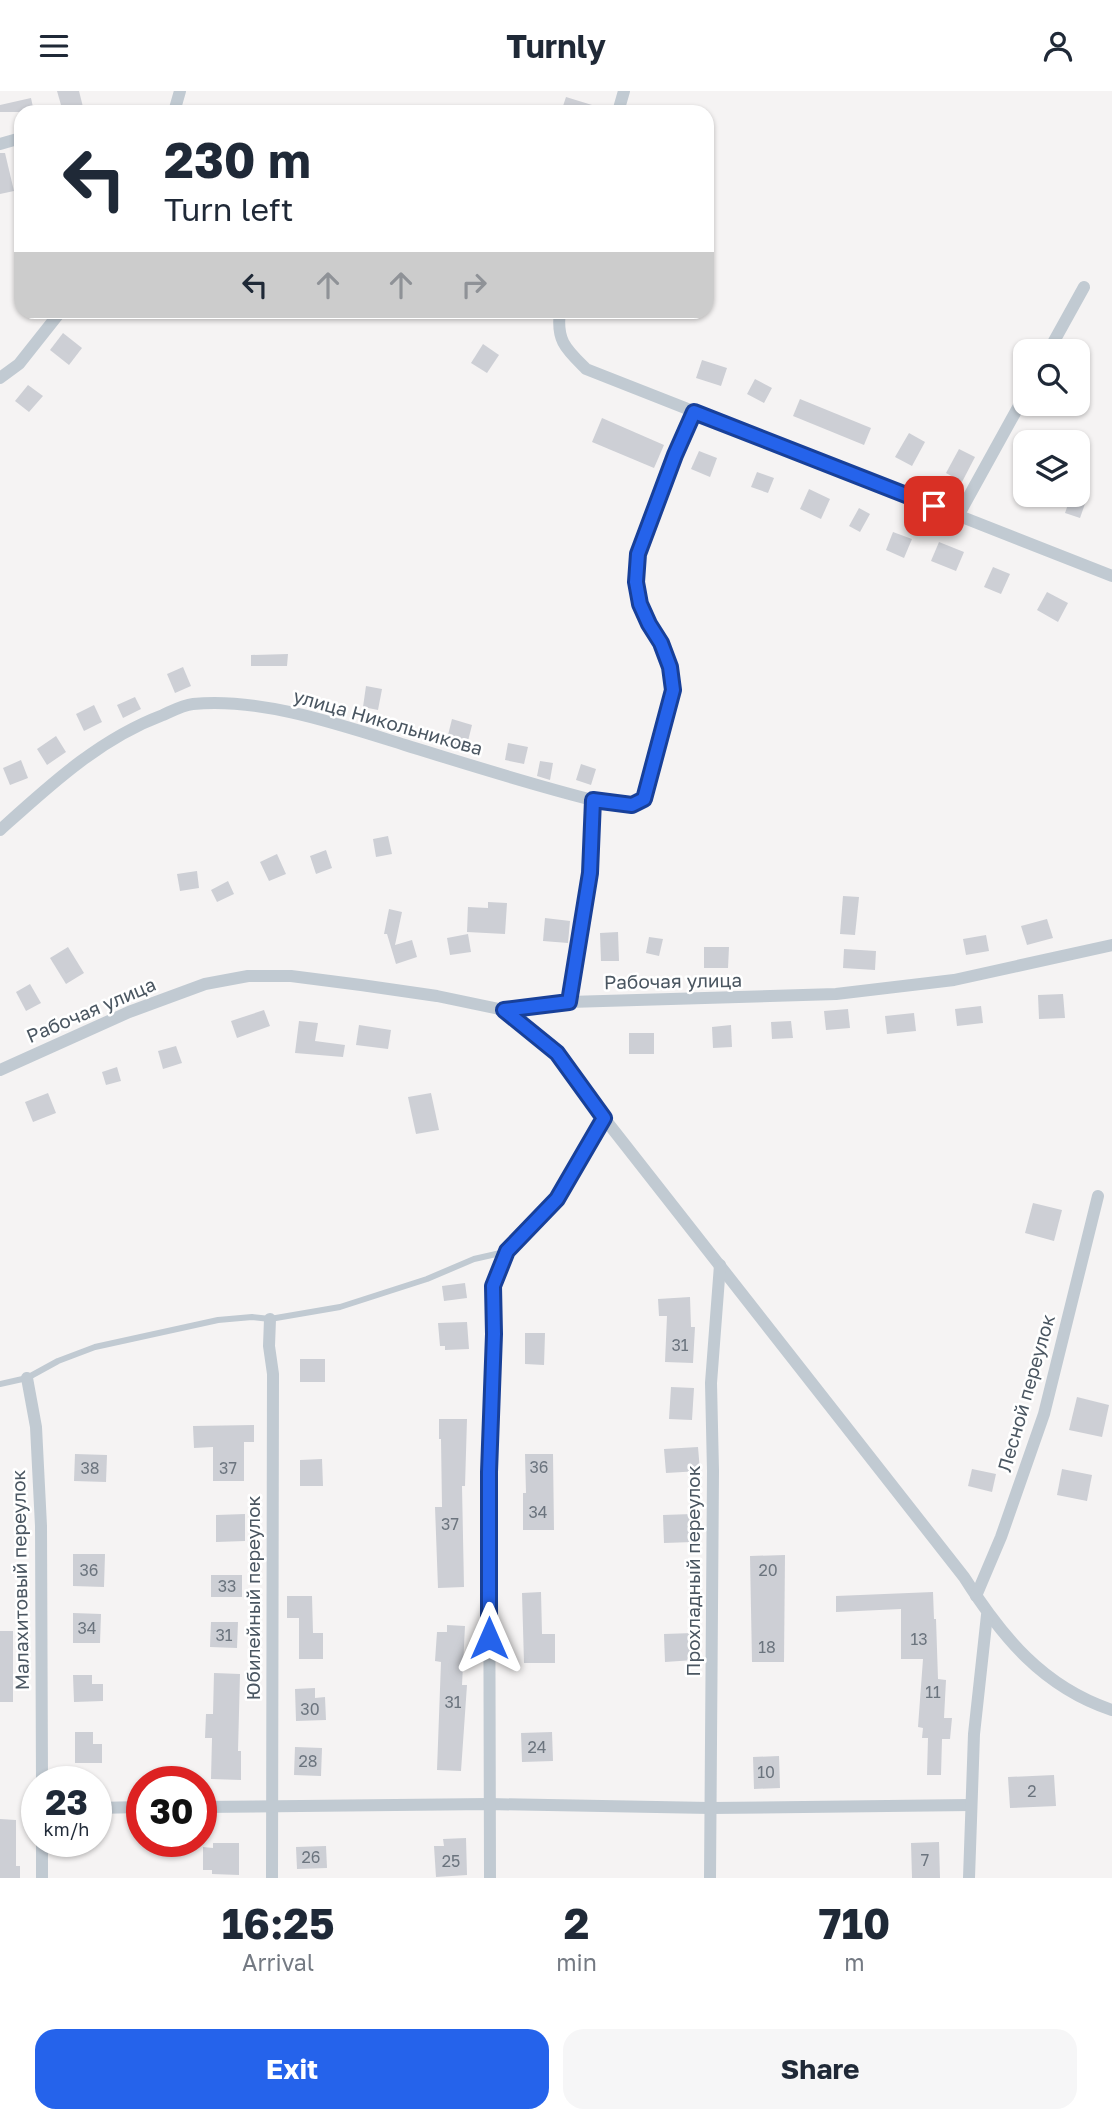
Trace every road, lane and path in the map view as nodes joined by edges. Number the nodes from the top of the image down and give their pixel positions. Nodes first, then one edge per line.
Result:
1 (1084, 287) dead end
2 (55, 319) edge
3 (559, 319) edge
4 (1055, 339) edge
5 (0, 378) edge
6 (694, 412) junction
7 (1013, 416) edge
8 (958, 516) junction
9 (1112, 576) edge
10 (593, 800) junction
11 (0, 831) edge
12 (1112, 945) edge
13 (569, 1002) junction
14 (504, 1010) junction
15 (0, 1070) edge
16 (604, 1118) junction
17 (1098, 1196) dead end
18 (507, 1251) junction
19 (720, 1265) junction
20 (270, 1319) junction
21 (27, 1378) junction
22 (0, 1384) edge
23 (976, 1596) junction
24 (988, 1615) junction
25 (1112, 1710) edge
26 (42, 1766) edge
27 (489, 1804) junction
28 (971, 1805) junction
29 (273, 1806) junction
30 (217, 1807) edge
31 (710, 1808) junction
32 (42, 1857) edge
33 (42, 1878) edge
34 (272, 1878) edge
35 (490, 1878) edge
36 (710, 1878) edge
37 (969, 1878) edge

1 - 4 street
2 - 5 street
3 - 6 street
6 - 8 street
6 - 10 lane
7 - 8 street
8 - 9 street
10 - 11 street, улица Никольникова
10 - 13 lane
12 - 13 street, Рабочая улица
13 - 14 street, Рабочая улица
14 - 15 street, Рабочая улица
14 - 16 street
16 - 18 street
16 - 19 street
17 - 23 street, Лесной переулок
18 - 20 lane
18 - 27 street
19 - 23 street
19 - 31 street, Прохладный переулок
20 - 21 lane
20 - 29 street, Юбилейный переулок
21 - 22 lane
21 - 26 street, Малахитовый переулок
23 - 24 street
24 - 25 street
24 - 28 street
27 - 29 street
27 - 31 street
27 - 35 street
28 - 31 street
28 - 37 street
29 - 30 street
29 - 34 street, Юбилейный переулок
31 - 36 street, Прохладный переулок
32 - 33 street

